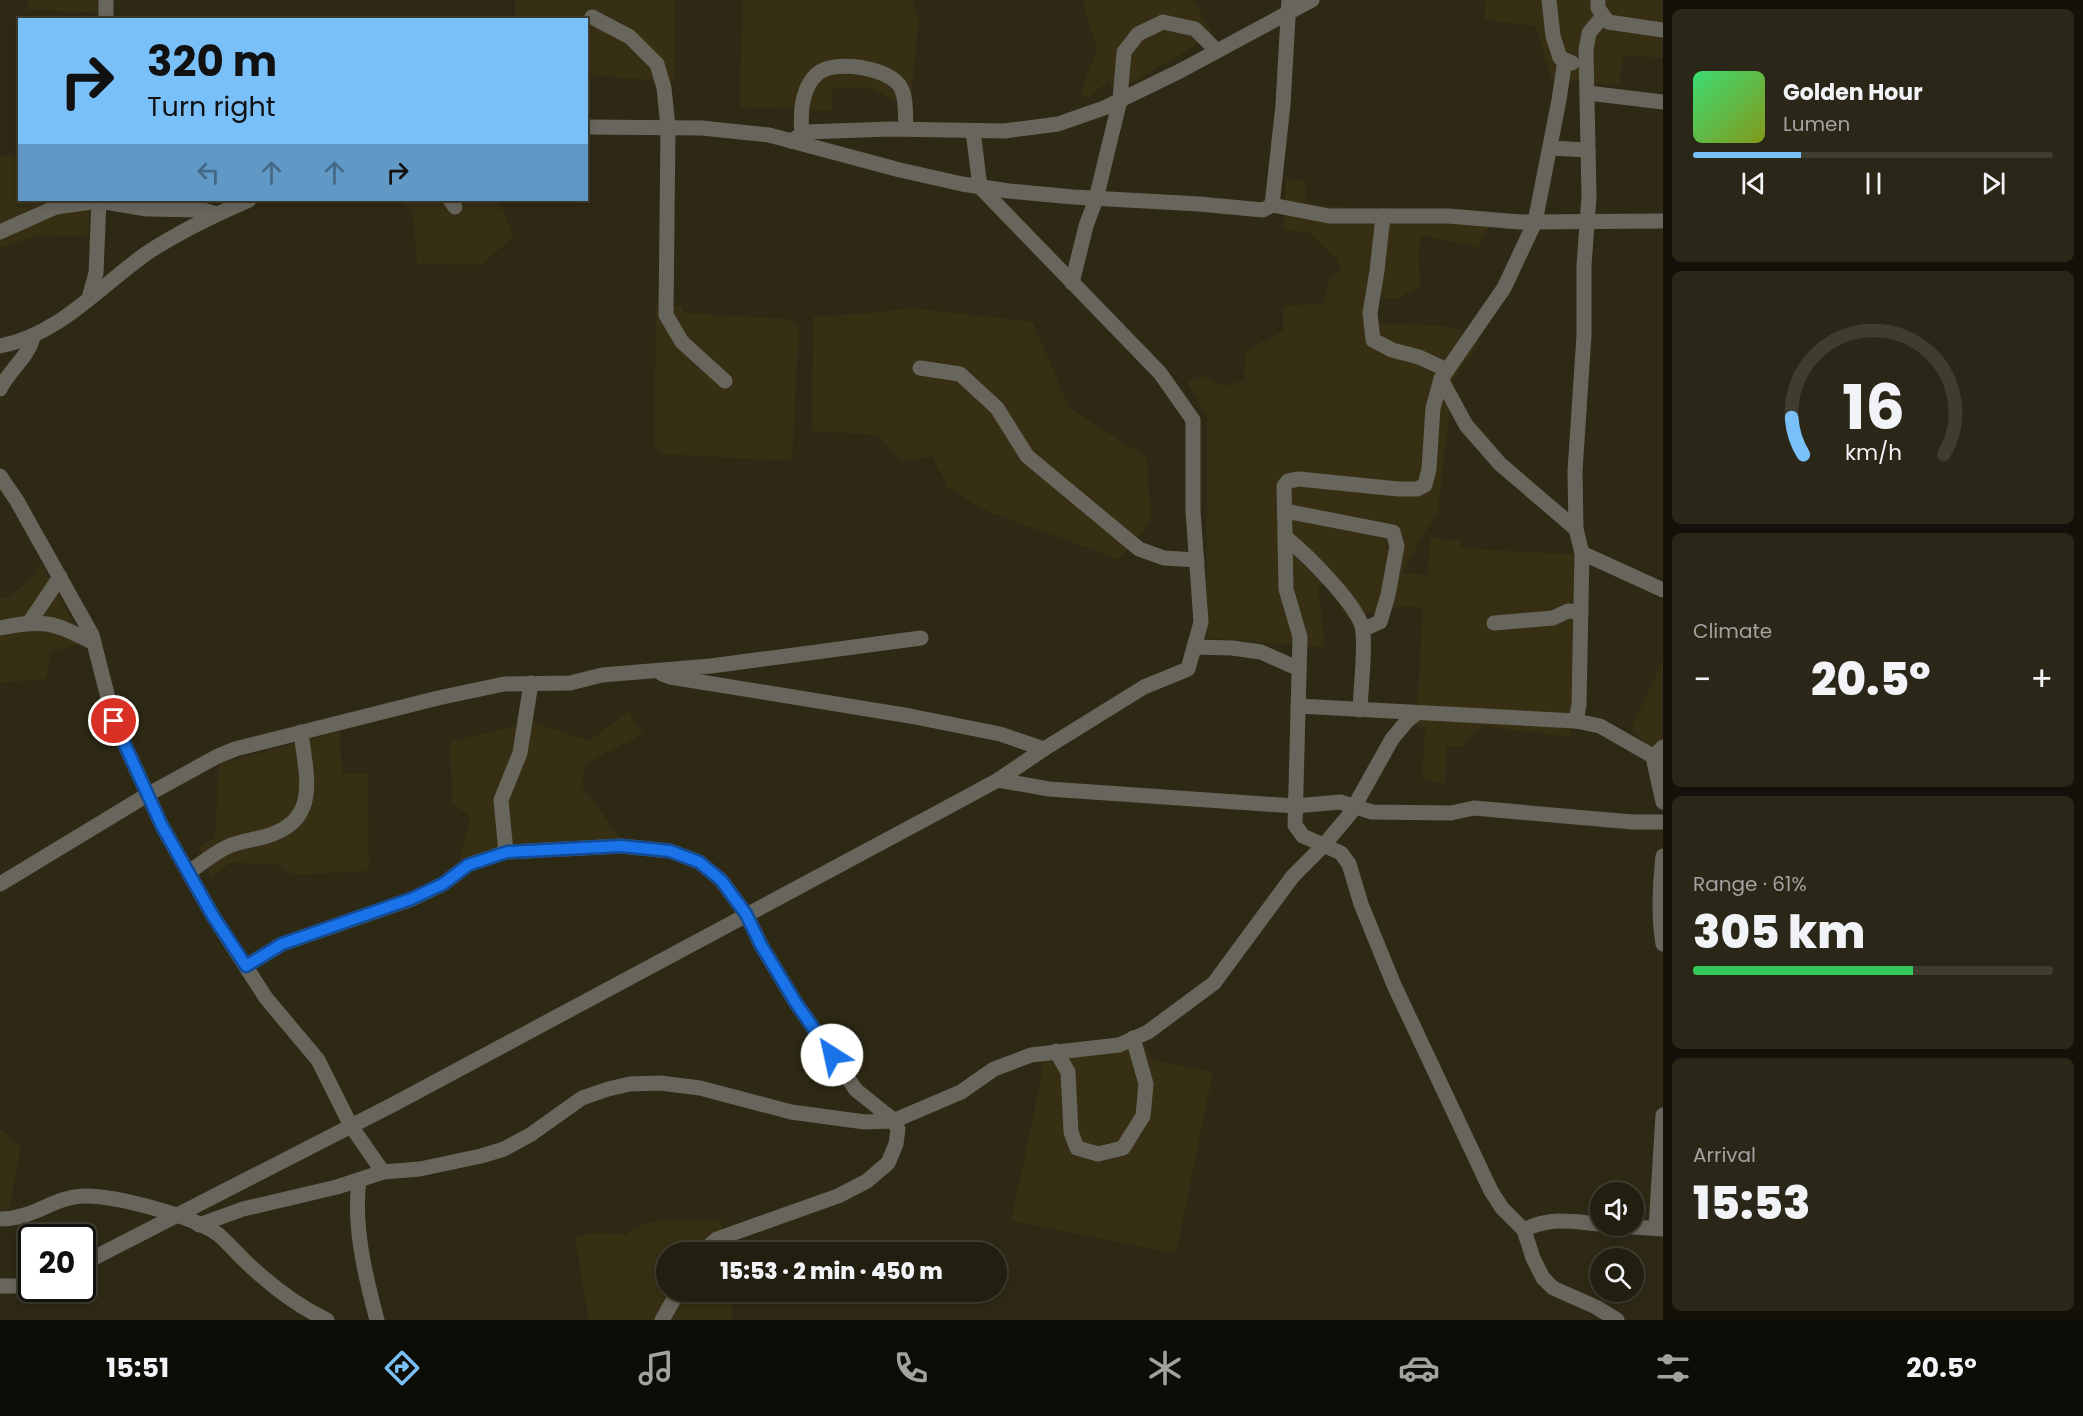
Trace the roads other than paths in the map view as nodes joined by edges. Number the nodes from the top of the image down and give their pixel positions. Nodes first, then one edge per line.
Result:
1 (1312, 0) edge
2 (1549, 0) edge
3 (1598, 0) edge
4 (1289, 7) edge
5 (592, 16) dead end
6 (1604, 16) junction
7 (1663, 30) edge
8 (1217, 51) junction
9 (1565, 60) junction
10 (1587, 65) junction
11 (1588, 93) junction
12 (1120, 100) junction
13 (1663, 102) edge
14 (588, 127) edge
15 (668, 127) junction
16 (906, 129) junction
17 (973, 131) junction
18 (797, 138) junction
19 (1550, 148) junction
20 (1588, 150) junction
21 (981, 187) junction
22 (1096, 199) junction
23 (93, 201) edge
24 (99, 201) edge
25 (104, 201) edge
26 (247, 201) edge
27 (1272, 206) junction
28 (217, 214) junction
29 (1383, 216) junction
30 (1587, 221) junction
31 (1663, 221) edge
32 (1535, 222) junction
33 (0, 232) edge
34 (1072, 283) junction
35 (89, 298) junction
36 (33, 336) junction
37 (0, 346) edge
38 (920, 368) dead end
39 (1444, 374) junction
40 (724, 381) dead end
41 (0, 389) edge
42 (0, 476) edge
43 (1285, 511) junction
44 (1576, 529) junction
45 (1285, 537) junction
46 (1582, 553) junction
47 (1197, 560) junction
48 (60, 577) junction
49 (1663, 590) edge
50 (1581, 612) junction
51 (29, 622) junction
52 (1494, 623) dead end
53 (0, 628) edge
54 (1364, 629) junction
55 (921, 638) dead end
56 (94, 643) junction
57 (1195, 647) junction
58 (1299, 669) junction
59 (652, 671) junction
60 (531, 684) junction
61 (1298, 705) junction
62 (1360, 710) junction
63 (1417, 713) junction
64 (1576, 721) junction
65 (301, 732) junction
66 (1044, 749) junction
67 (1660, 755) edge
68 (998, 780) junction
69 (147, 795) junction
70 (1663, 802) edge
71 (1355, 805) junction
72 (1295, 806) junction
73 (1663, 822) edge
74 (1323, 846) junction
75 (507, 852) junction
76 (1663, 856) edge
77 (189, 872) junction
78 (0, 884) edge
79 (746, 914) junction
80 (1663, 944) edge
81 (246, 966) junction
82 (1133, 1038) junction
83 (1056, 1051) junction
84 (1663, 1115) edge
85 (893, 1121) junction
86 (351, 1126) junction
87 (383, 1172) junction
88 (359, 1180) junction
89 (176, 1216) junction
90 (0, 1219) edge
91 (1590, 1223) edge
92 (199, 1225) junction
93 (1644, 1227) edge
94 (1660, 1228) edge
95 (1524, 1230) junction
96 (714, 1242) edge
97 (96, 1257) edge
98 (0, 1286) edge
99 (18, 1287) edge
100 (672, 1302) edge
101 (327, 1320) edge
102 (376, 1320) edge
103 (662, 1320) edge
104 (1617, 1320) edge

1 - 4 lane
2 - 9 lane
3 - 6 lane
4 - 8 lane
4 - 27 lane
5 - 15 lane
6 - 7 lane
6 - 10 lane
8 - 12 lane
8 - 12 lane
9 - 10 lane
9 - 19 lane
10 - 11 lane
11 - 13 lane
11 - 20 lane
12 - 17 lane
12 - 22 lane
14 - 15 lane
15 - 18 lane
15 - 40 lane
16 - 17 lane
16 - 18 lane
16 - 18 lane
17 - 21 lane
18 - 21 lane
19 - 20 lane
19 - 32 lane
20 - 30 lane
21 - 22 lane
21 - 34 lane
22 - 27 lane
22 - 34 lane
23 - 33 lane
24 - 35 lane
25 - 28 lane
26 - 28 lane
27 - 29 lane
28 - 35 lane
29 - 32 lane
29 - 39 lane
30 - 31 lane
30 - 32 lane
30 - 44 lane
32 - 39 lane
34 - 47 lane
35 - 36 lane
36 - 37 lane
36 - 41 lane
38 - 47 lane
39 - 43 lane
39 - 44 lane
42 - 48 lane
43 - 45 lane
43 - 54 lane
44 - 46 lane
45 - 54 lane
45 - 58 lane
46 - 49 lane
46 - 50 lane
47 - 57 lane
48 - 51 lane
48 - 56 lane
50 - 52 lane
50 - 64 lane
51 - 53 lane
51 - 56 lane
54 - 62 lane
55 - 59 lane
56 - 69 lane
57 - 58 lane
57 - 66 lane
58 - 61 lane
59 - 60 lane
59 - 66 lane
60 - 65 lane
60 - 75 lane
61 - 62 lane
61 - 72 lane
62 - 63 lane
63 - 64 lane
63 - 71 lane
64 - 67 lane
65 - 69 lane
65 - 77 lane
66 - 68 lane
67 - 70 lane
68 - 72 lane
68 - 79 lane
69 - 77 lane
69 - 78 lane
71 - 72 lane
71 - 73 lane
71 - 74 lane
72 - 74 lane
74 - 82 lane
74 - 95 lane
75 - 79 lane
75 - 81 lane
76 - 80 lane
77 - 81 lane
79 - 85 lane
79 - 86 lane
81 - 86 lane
82 - 83 lane
82 - 83 lane
83 - 85 lane
84 - 94 lane
85 - 87 lane
85 - 96 lane
86 - 87 lane
86 - 89 lane
87 - 88 lane
88 - 92 lane
88 - 102 lane
89 - 90 lane
89 - 92 lane
89 - 97 lane
91 - 95 lane
92 - 101 lane
93 - 94 lane
95 - 104 lane
98 - 99 lane
100 - 103 lane

